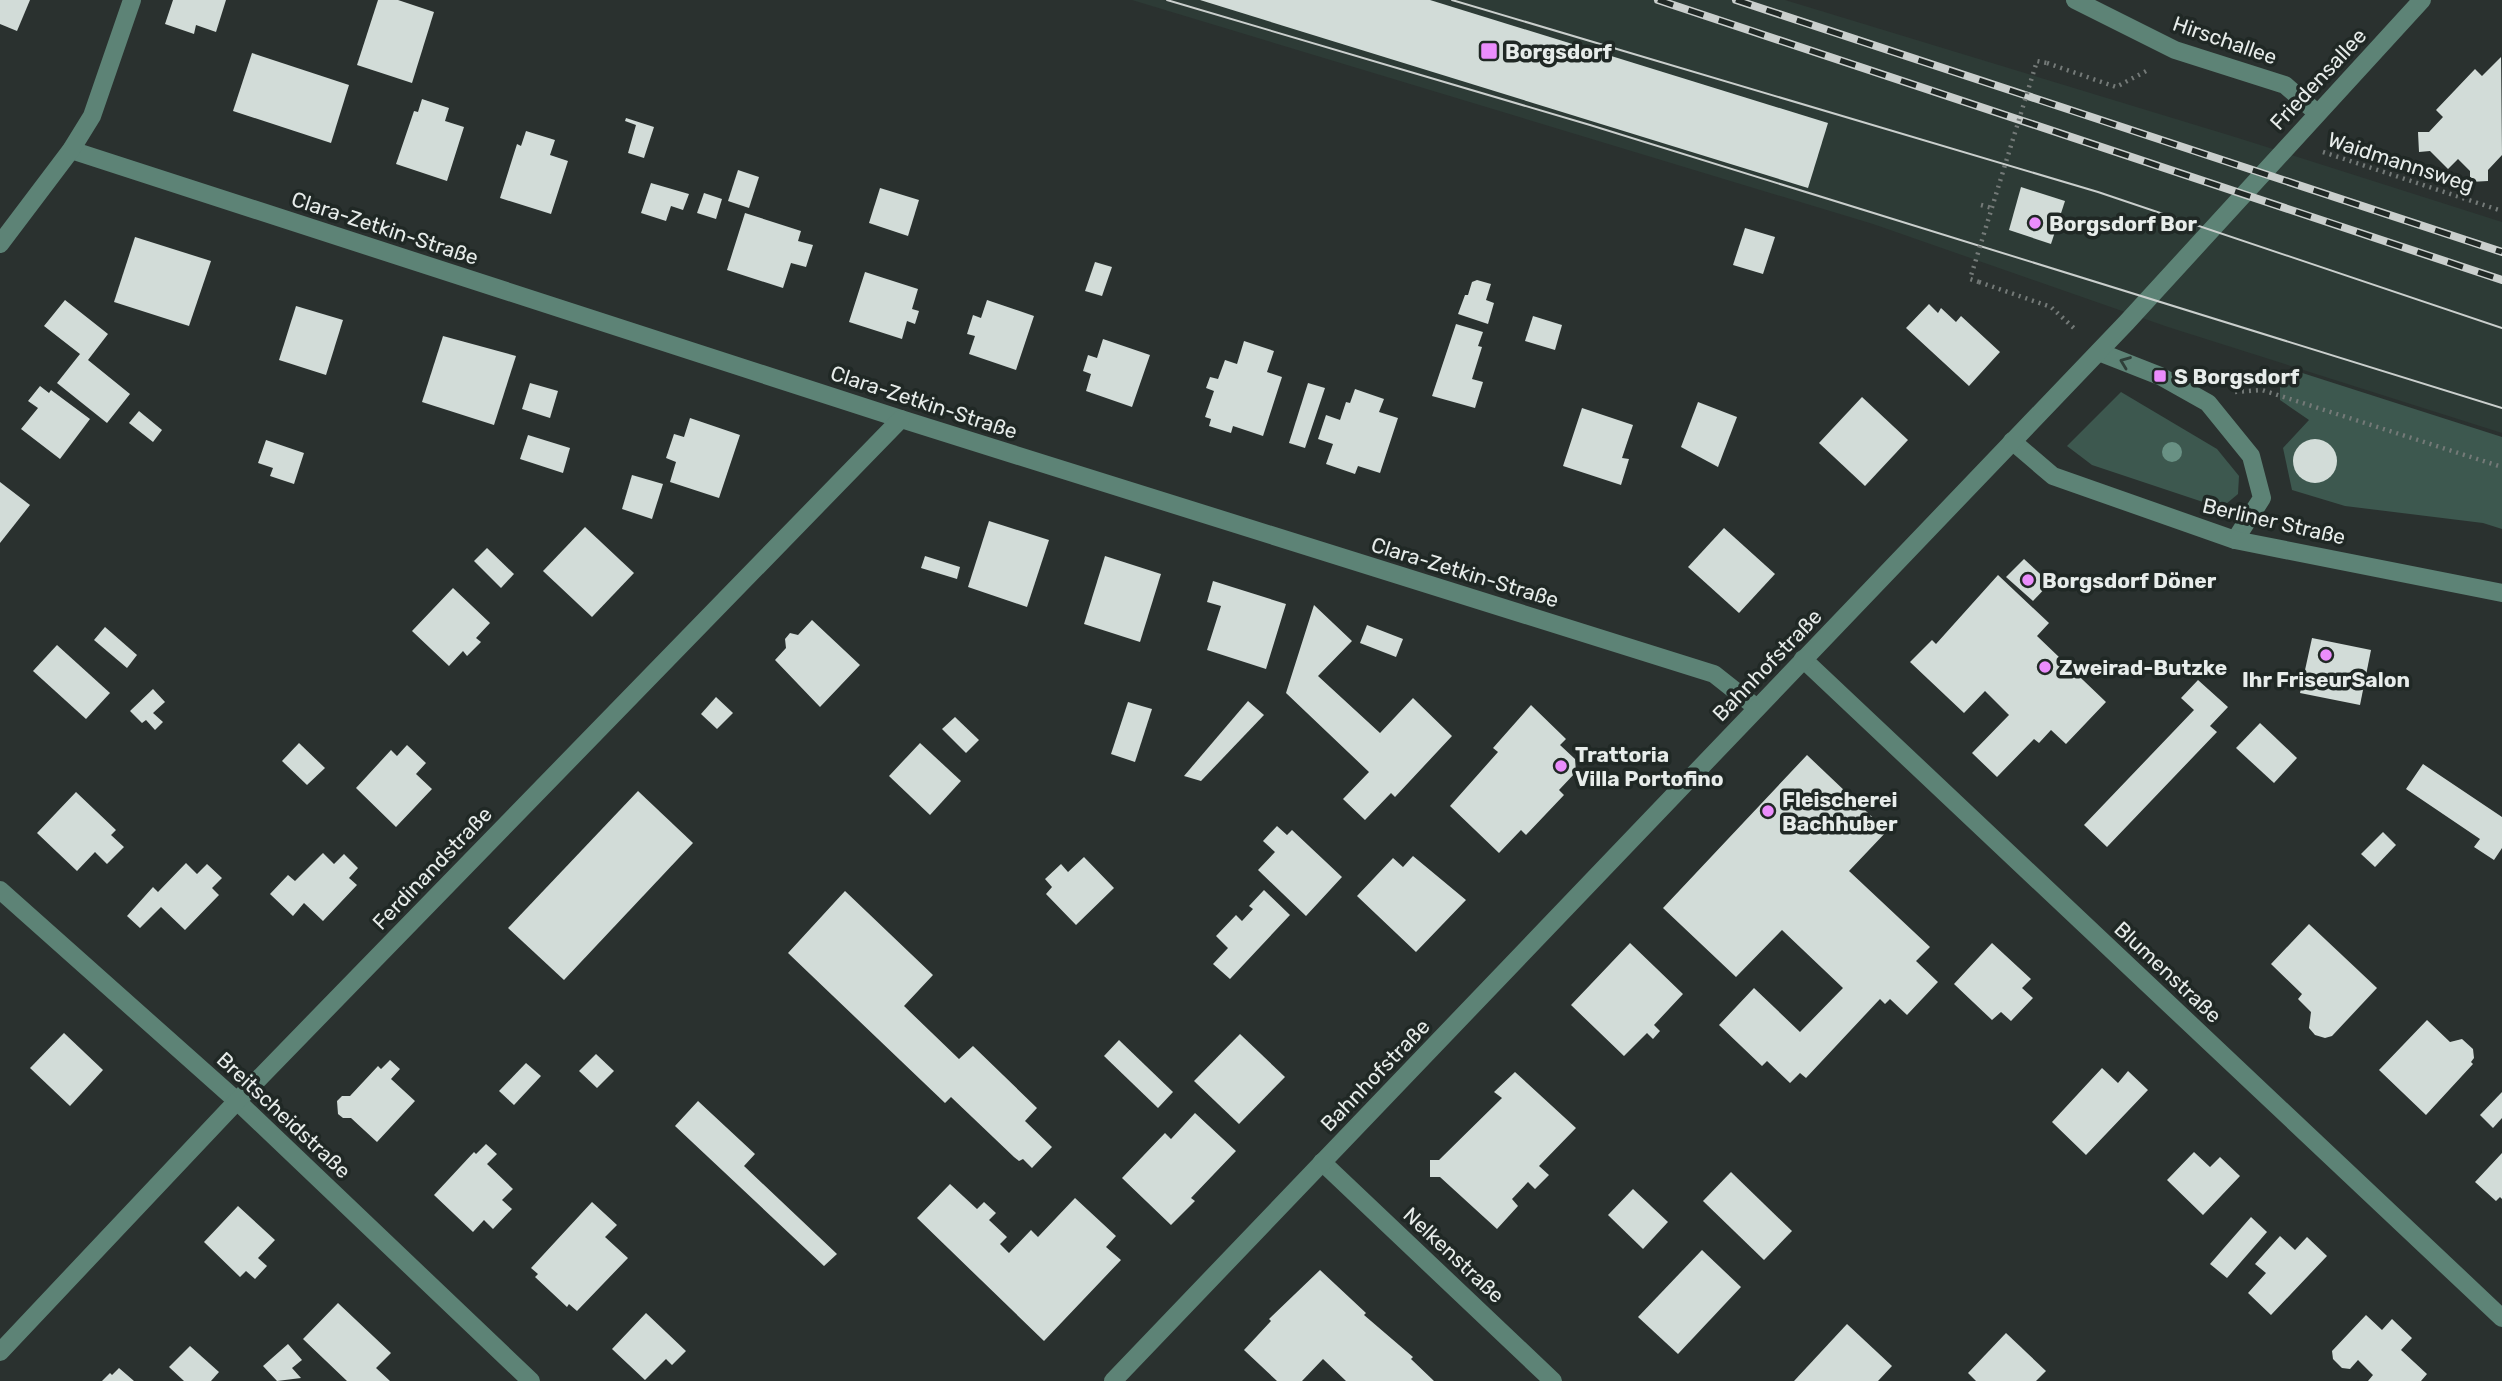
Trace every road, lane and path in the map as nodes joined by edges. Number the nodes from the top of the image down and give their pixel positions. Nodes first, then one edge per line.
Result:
1 (132, 0) edge
2 (2075, 0) edge
3 (2422, 0) edge
4 (2116, 87) dead end
5 (2317, 113) junction
6 (2291, 141) junction
7 (71, 150) junction
8 (2276, 158) joint
9 (1981, 205) dead end
10 (1992, 208) junction
11 (2502, 211) edge
12 (0, 244) edge
13 (2050, 307) dead end
14 (2099, 352) junction
15 (2208, 403) junction
16 (901, 419) junction
17 (2012, 441) junction
18 (2502, 467) edge
19 (2235, 540) junction
20 (2502, 593) edge
21 (1803, 659) junction
22 (1757, 708) junction
23 (0, 890) edge
24 (237, 1101) junction
25 (1322, 1163) junction
26 (2502, 1318) edge
27 (0, 1352) edge
28 (531, 1381) edge
29 (1113, 1381) edge
30 (1553, 1381) edge

1 - 7 street
2 - 5 street, Hirschallee
3 - 5 street, Friedensallee
4 - 10 path, bridge
5 - 6 street, Friedensallee
6 - 8 street, Friedensallee
6 - 11 path, Waidmannsweg
7 - 12 street
7 - 16 street, Clara-Zetkin-Straße
8 - 14 street, Bahnhofstraße
9 - 10 path
10 - 13 path, bridge
15 -> 14 street
14 - 17 street, Bahnhofstraße
15 - 18 path
15 - 19 street
16 - 22 street, Clara-Zetkin-Straße
16 - 24 street, Ferdinandstraße
17 - 19 street, Berliner Straße
17 - 21 street, Bahnhofstraße
19 - 20 street, Berliner Straße
21 - 22 street, Bahnhofstraße
21 - 26 street, Blumenstraße
22 - 25 street, Bahnhofstraße
23 - 24 street, Breitscheidstraße
24 - 27 street, Ferdinandstraße
24 - 28 street, Breitscheidstraße
25 - 29 street, Bahnhofstraße
25 - 30 street, Nelkenstraße

